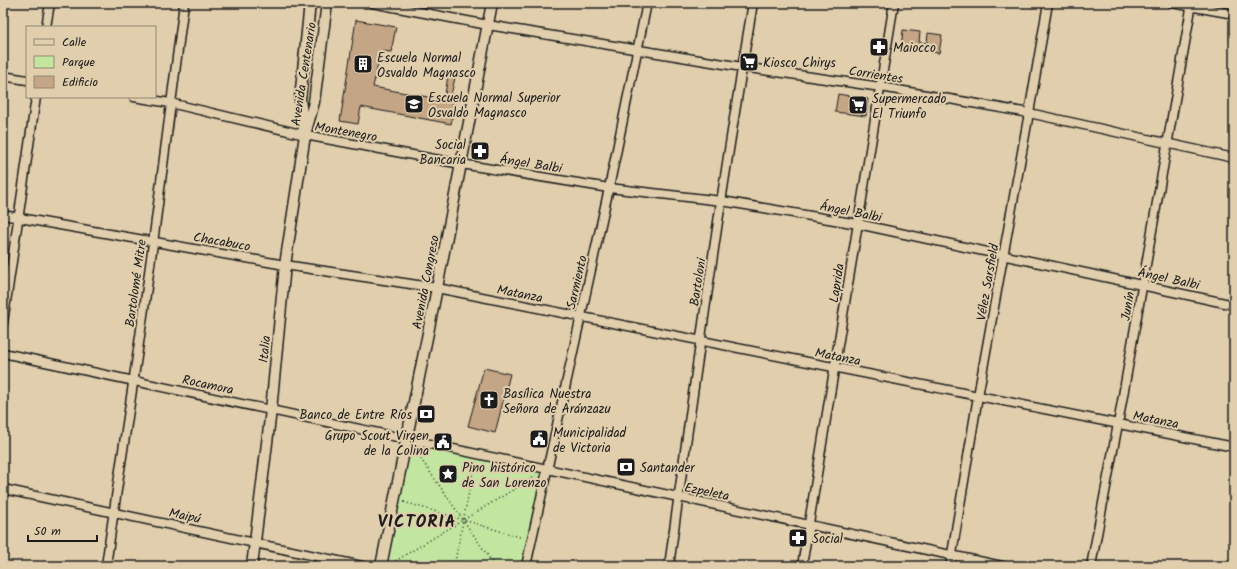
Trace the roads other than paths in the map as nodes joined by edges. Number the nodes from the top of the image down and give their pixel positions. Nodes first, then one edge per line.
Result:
1 (50, 3) edge
2 (184, 3) edge
3 (310, 3) edge
4 (327, 3) edge
5 (372, 3) edge
6 (492, 3) edge
7 (648, 3) edge
8 (753, 3) edge
9 (894, 3) edge
10 (1048, 3) edge
11 (1172, 3) edge
12 (1192, 5) edge
13 (1234, 14) edge
14 (488, 25) junction
15 (46, 26) edge
16 (637, 50) junction
17 (742, 67) junction
18 (3, 76) edge
19 (26, 80) edge
20 (881, 87) junction
21 (36, 98) edge
22 (140, 98) edge
23 (170, 103) junction
24 (1029, 113) junction
25 (305, 136) junction
26 (1167, 143) junction
27 (1234, 158) edge
28 (460, 164) junction
29 (609, 188) junction
30 (722, 201) junction
31 (3, 215) edge
32 (19, 218) junction
33 (858, 224) junction
34 (153, 241) junction
35 (1004, 255) junction
36 (285, 265) junction
37 (1143, 285) junction
38 (437, 288) junction
39 (1234, 305) edge
40 (580, 317) junction
41 (3, 323) edge
42 (701, 341) junction
43 (3, 353) edge
44 (834, 367) junction
45 (134, 381) junction
46 (978, 396) junction
47 (271, 410) junction
48 (1118, 424) junction
49 (407, 439) junction
50 (1234, 446) edge
51 (548, 469) junction
52 (3, 489) edge
53 (678, 497) junction
54 (113, 512) junction
55 (808, 525) junction
56 (255, 543) junction
57 (952, 555) junction
58 (106, 566) edge
59 (252, 566) edge
60 (362, 566) edge
61 (381, 566) edge
62 (526, 566) edge
63 (669, 566) edge
64 (802, 566) edge
65 (950, 566) edge
66 (1002, 566) edge
67 (1091, 566) edge

1 - 15 street
2 - 23 street, Bartolomé Mitre
3 - 25 street, Avenida Centenario
4 - 25 street, Avenida Centenario
5 - 14 street, Corrientes
6 - 14 street, Avenida Congreso
7 - 16 street, Sarmiento
8 - 17 street, Bartoloni
9 - 20 street, Laprida
10 - 24 street, Vélez Sarsfield
11 - 12 street
12 - 13 street
12 - 26 street, Junín
14 - 16 street, Corrientes
14 - 28 street, Avenida Congreso
16 - 17 street, Corrientes
16 - 29 street, Sarmiento
17 - 20 street, Corrientes
17 - 30 street, Bartoloni
18 - 19 street
20 - 24 street, Corrientes
20 - 33 street, Laprida
21 - 32 street
22 - 23 street, Montenegro
23 - 25 street, Montenegro
23 - 34 street, Bartolomé Mitre
24 - 26 street, Corrientes
24 - 35 street, Vélez Sarsfield
25 - 28 street, Montenegro
25 - 36 street, Italia
26 - 27 street, Corrientes
26 - 37 street, Junín
28 - 29 street, Ángel Balbi
28 - 38 street, Avenida Congreso
29 - 30 street, Ángel Balbi
29 - 40 street, Sarmiento
30 - 33 street, Ángel Balbi
30 - 42 street, Bartoloni
31 - 32 street, Chacabuco
32 - 34 street, Chacabuco
32 - 41 street
33 - 35 street, Ángel Balbi
33 - 44 street, Laprida
34 - 36 street, Chacabuco
34 - 45 street, Bartolomé Mitre
35 - 37 street, Ángel Balbi
35 - 46 street, Vélez Sarsfield
36 - 38 street, Chacabuco
36 - 47 street, Italia
37 - 39 street, Ángel Balbi
37 - 48 street, Junín
38 - 40 street, Matanza
38 - 49 street, Avenida Congreso
40 - 42 street, Matanza
40 - 51 street, Sarmiento
42 - 44 street, Matanza
42 - 53 street, Bartoloni
43 - 45 street, Rocamora
44 - 46 street, Matanza
44 - 55 street, Laprida
45 - 47 street, Rocamora
45 - 54 street, Bartolomé Mitre
46 - 48 street, Matanza
46 - 57 street, Vélez Sarsfield
47 - 49 street, Rocamora
47 - 56 street, Italia
48 - 50 street, Matanza
48 - 67 street, Junín
49 - 51 street, Ezpeleta
49 - 61 street, Avenida Congreso
51 - 53 street, Ezpeleta
51 - 62 street, Sarmiento
52 - 54 street, Maipú
53 - 55 street, Ezpeleta
53 - 63 street, Bartoloni
54 - 56 street, Maipú
54 - 58 street, Bartolomé Mitre
55 - 57 street, Ezpeleta
55 - 64 street, Laprida
56 - 59 street, Italia
56 - 60 street, Maipú
57 - 65 street, Vélez Sarsfield
57 - 66 street, Ezpeleta

